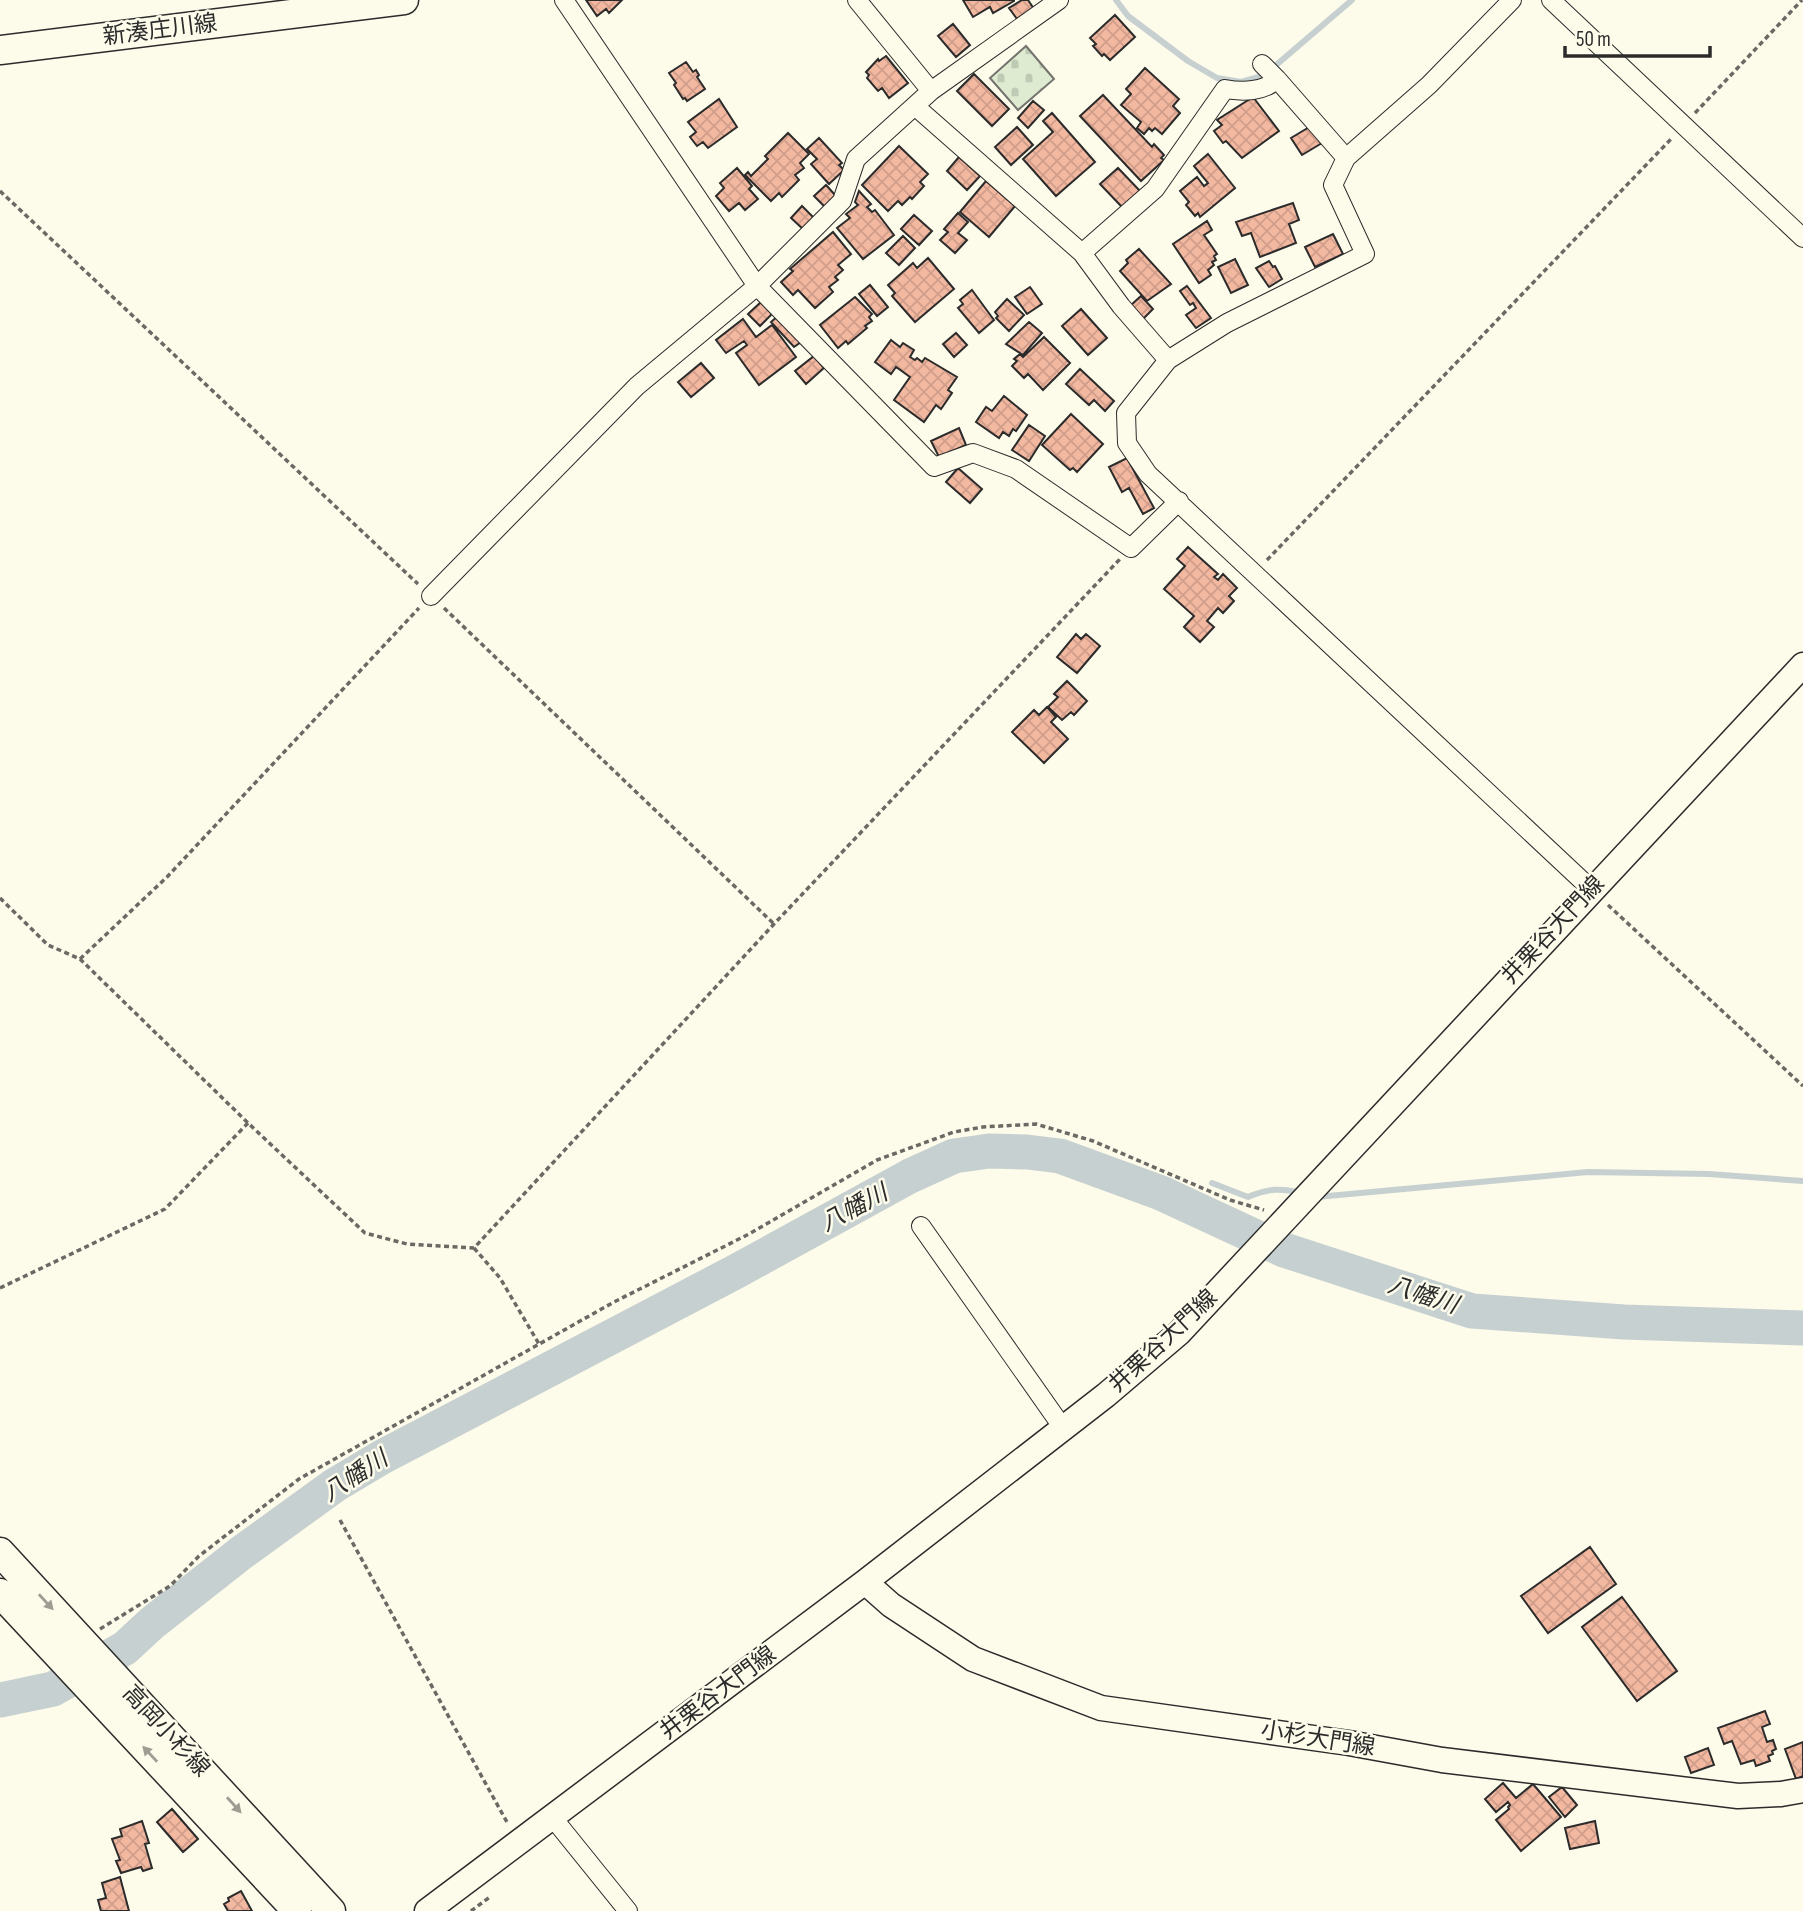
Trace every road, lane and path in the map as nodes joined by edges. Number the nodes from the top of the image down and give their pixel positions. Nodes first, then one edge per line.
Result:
1 (404, 0) edge
2 (564, 0) edge
3 (857, 0) edge
4 (1059, 0) edge
5 (1512, 0) edge
6 (1551, 0) edge
7 (1802, 0) edge
8 (0, 50) edge
9 (1262, 64) dead end
10 (1277, 79) junction
11 (931, 91) junction
12 (916, 107) junction
13 (1684, 126) junction
14 (1346, 158) junction
15 (0, 191) edge
16 (1803, 238) edge
17 (1082, 253) junction
18 (757, 285) junction
19 (1168, 360) junction
20 (1179, 501) junction
21 (1131, 548) junction
22 (1255, 571) junction
23 (431, 596) junction
24 (1803, 665) edge
25 (1591, 889) junction
26 (0, 898) edge
27 (774, 924) junction
28 (80, 959) junction
29 (1803, 1086) edge
30 (248, 1123) junction
31 (1286, 1217) junction
32 (921, 1226) dead end
33 (474, 1248) junction
34 (0, 1288) edge
35 (539, 1344) junction
36 (1063, 1428) junction
37 (340, 1520) dead end
38 (0, 1552) edge
39 (865, 1582) junction
40 (0, 1593) edge
41 (95, 1632) dead end
42 (1803, 1790) edge
43 (553, 1818) junction
44 (518, 1843) junction
45 (490, 1897) dead end
46 (297, 1911) edge
47 (331, 1911) edge
48 (426, 1911) edge
49 (471, 1911) edge
50 (628, 1911) edge

1 - 8 main road, 新湊庄川線
2 - 18 street
3 - 11 street
4 - 11 street
5 - 14 street
6 - 13 street
7 - 13 path
9 - 10 street
10 - 14 street
10 - 17 street
11 - 12 street
12 - 17 street
12 - 18 street
13 - 16 street
13 - 22 path
14 - 19 street
15 - 23 path
17 - 19 street
18 - 21 street
18 - 23 street
19 - 20 street
20 - 21 street
20 - 22 street
21 - 27 path
22 - 25 street
23 - 27 path
23 - 28 path
24 - 25 main road, 井栗谷大門線
25 - 29 path
25 - 31 main road, 井栗谷大門線
26 - 28 path
27 - 33 path
28 - 30 path
30 - 33 path
30 - 34 path
31 - 35 path
31 - 36 main road, 井栗谷大門線
32 - 36 street
33 - 35 path
35 - 41 path
36 - 39 main road, 井栗谷大門線
37 - 44 path
38 -> 47 main road, 高岡小杉線
39 - 42 main road, 小杉大門線
39 - 43 main road, 井栗谷大門線
46 -> 40 main road, 高岡小杉線
43 - 44 main road, 井栗谷大門線
43 - 50 street
44 - 48 main road, 井栗谷大門線
45 - 49 path

